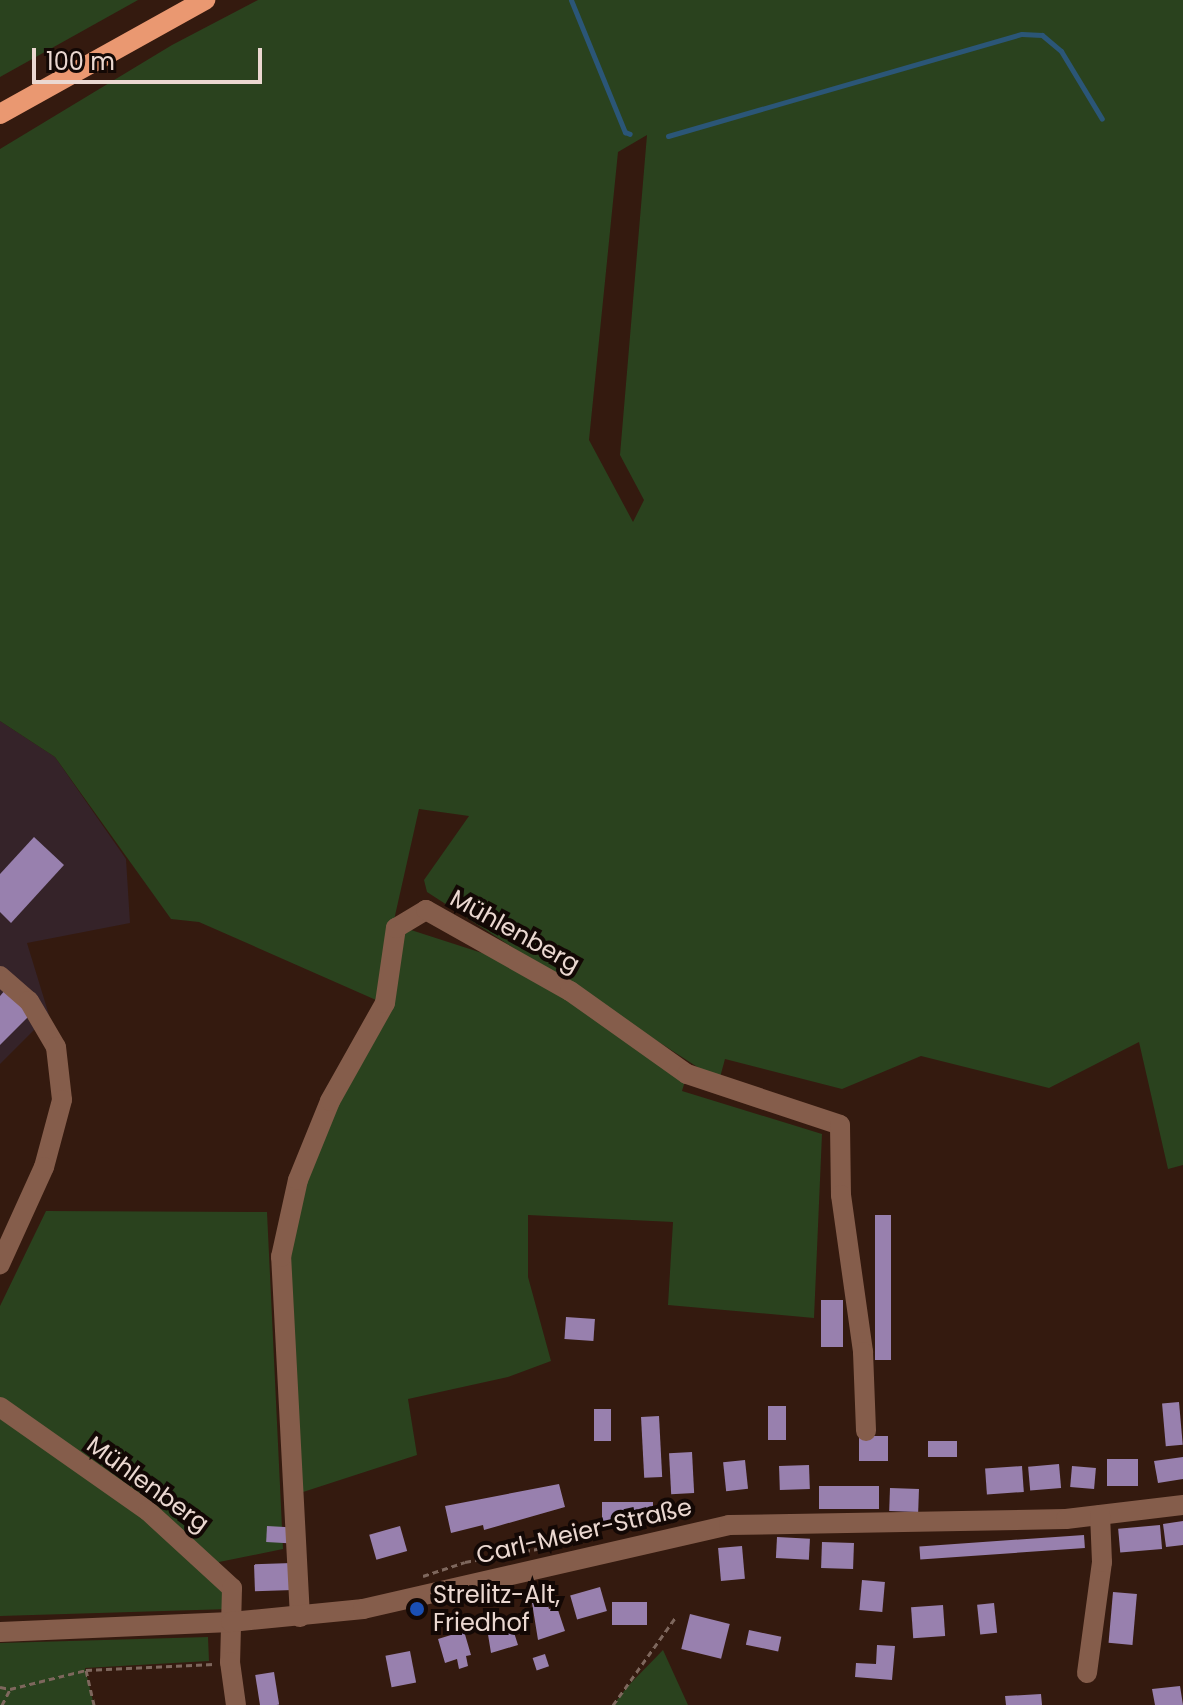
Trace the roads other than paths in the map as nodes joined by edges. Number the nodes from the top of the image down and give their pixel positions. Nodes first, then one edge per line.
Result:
1 (205, 0) edge
2 (0, 114) edge
3 (0, 976) edge
4 (0, 1264) edge
5 (0, 1407) edge
6 (866, 1431) dead end
7 (1183, 1505) edge
8 (1100, 1515) junction
9 (300, 1617) junction
10 (231, 1622) junction
11 (0, 1632) edge
12 (1087, 1673) dead end
13 (236, 1705) edge

1 - 2 main road
3 - 4 street
5 - 10 street, Mühlenberg
6 - 9 street, Mühlenberg
7 - 8 street, Carl-Meier-Straße
8 - 9 street, Carl-Meier-Straße
8 - 12 street
9 - 10 street, Carl-Meier-Straße
10 - 11 street, Carl-Meier-Straße
10 - 13 street, Mühlenberg

